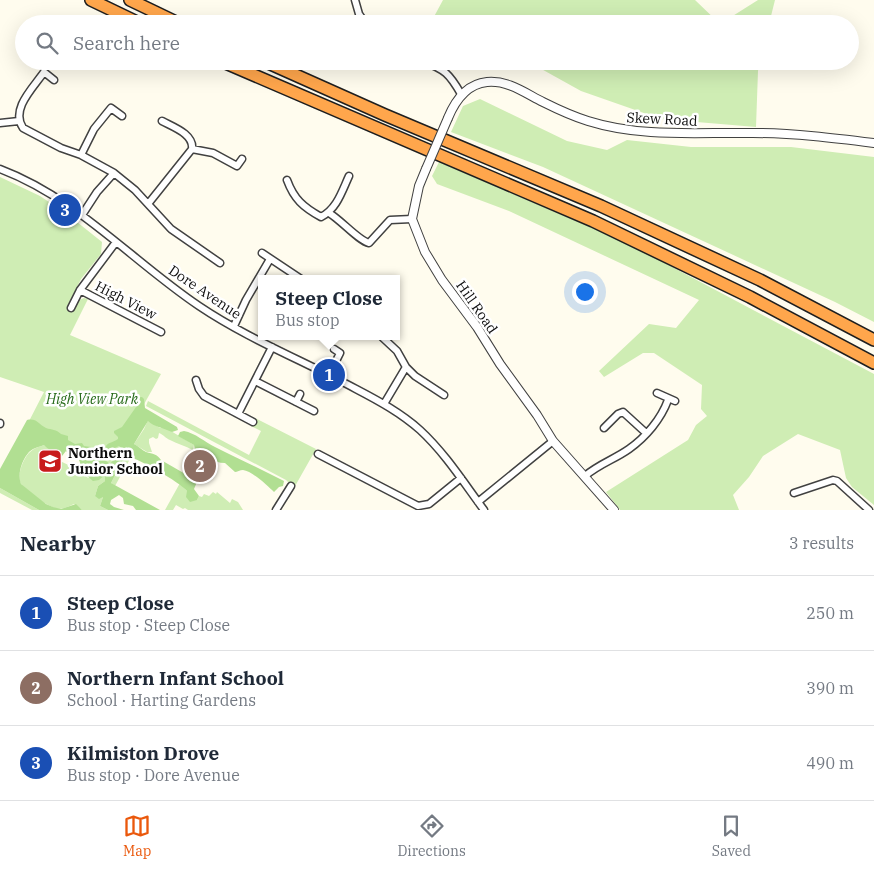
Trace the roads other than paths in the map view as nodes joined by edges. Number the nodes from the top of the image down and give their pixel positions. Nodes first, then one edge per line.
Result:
1 (91, 0) edge
2 (130, 0) edge
3 (355, 0) edge
4 (122, 15) edge
5 (161, 15) edge
6 (360, 15) edge
7 (242, 70) edge
8 (285, 70) edge
9 (442, 70) edge
10 (54, 80) dead end
11 (461, 94) junction
12 (122, 116) dead end
13 (19, 121) junction
14 (162, 121) dead end
15 (0, 123) edge
16 (874, 143) edge
17 (192, 149) junction
18 (81, 155) junction
19 (242, 159) dead end
20 (0, 169) edge
21 (114, 173) junction
22 (349, 176) dead end
23 (287, 180) dead end
24 (292, 192) junction
25 (285, 198) dead end
26 (148, 204) junction
27 (329, 213) junction
28 (82, 215) junction
29 (412, 219) junction
30 (116, 242) junction
31 (262, 253) dead end
32 (270, 259) junction
33 (220, 263) dead end
34 (261, 275) edge
35 (295, 275) edge
36 (258, 280) edge
37 (80, 290) junction
38 (71, 308) dead end
39 (234, 326) junction
40 (160, 332) dead end
41 (258, 339) edge
42 (259, 340) edge
43 (385, 340) edge
44 (874, 340) edge
45 (272, 347) junction
46 (334, 349) dead end
47 (874, 362) edge
48 (406, 367) junction
49 (329, 375) junction
50 (196, 380) dead end
51 (255, 381) junction
52 (657, 393) dead end
53 (300, 394) dead end
54 (444, 395) dead end
55 (296, 402) junction
56 (384, 404) junction
57 (314, 411) dead end
58 (238, 414) junction
59 (253, 422) dead end
60 (604, 428) dead end
61 (646, 433) junction
62 (553, 441) junction
63 (318, 454) dead end
64 (586, 476) junction
65 (460, 478) junction
66 (291, 486) dead end
67 (794, 494) dead end
68 (478, 502) junction
69 (424, 508) edge
70 (276, 510) edge
71 (484, 510) edge
72 (614, 510) edge
73 (869, 510) edge

1 - 4 highway
2 - 5 highway
3 - 6 street
7 - 47 highway
8 - 44 highway
9 - 11 street
10 - 13 street
11 - 16 street, Skew Road
11 - 29 street, bridge
12 - 18 street
13 - 15 street
13 - 18 street
14 - 17 street
17 - 19 street
17 - 26 street
18 - 21 street
20 - 28 street, Dore Avenue
21 - 26 street
21 - 28 street
22 - 27 street
23 - 24 street
24 - 25 street
24 - 27 street
26 - 33 street
27 - 29 street
28 - 30 street, Dore Avenue
29 - 62 street, Hill Road
30 - 37 street, High View
30 - 39 street, Dore Avenue
31 - 32 street
32 - 34 street
32 - 35 street
36 - 39 street
37 - 38 street, High View
37 - 40 street, High View
39 - 41 street, Dore Avenue
42 - 45 street, Dore Avenue
43 - 48 street
45 - 49 street, Dore Avenue
45 - 51 street
46 - 49 street
48 - 54 street
48 - 56 street
49 - 56 street, Dore Avenue
50 - 58 street
51 - 55 street
51 - 58 street
52 - 61 street
53 - 55 street
55 - 57 street
56 - 65 street, Dore Avenue
58 - 59 street
60 - 61 street
61 - 64 street
62 - 64 street, Hill Road
62 - 68 street
63 - 69 street
64 - 72 street, Hill Road
65 - 68 street, Dore Avenue
65 - 69 street
66 - 70 street
67 - 73 street
68 - 71 street, Dore Avenue

